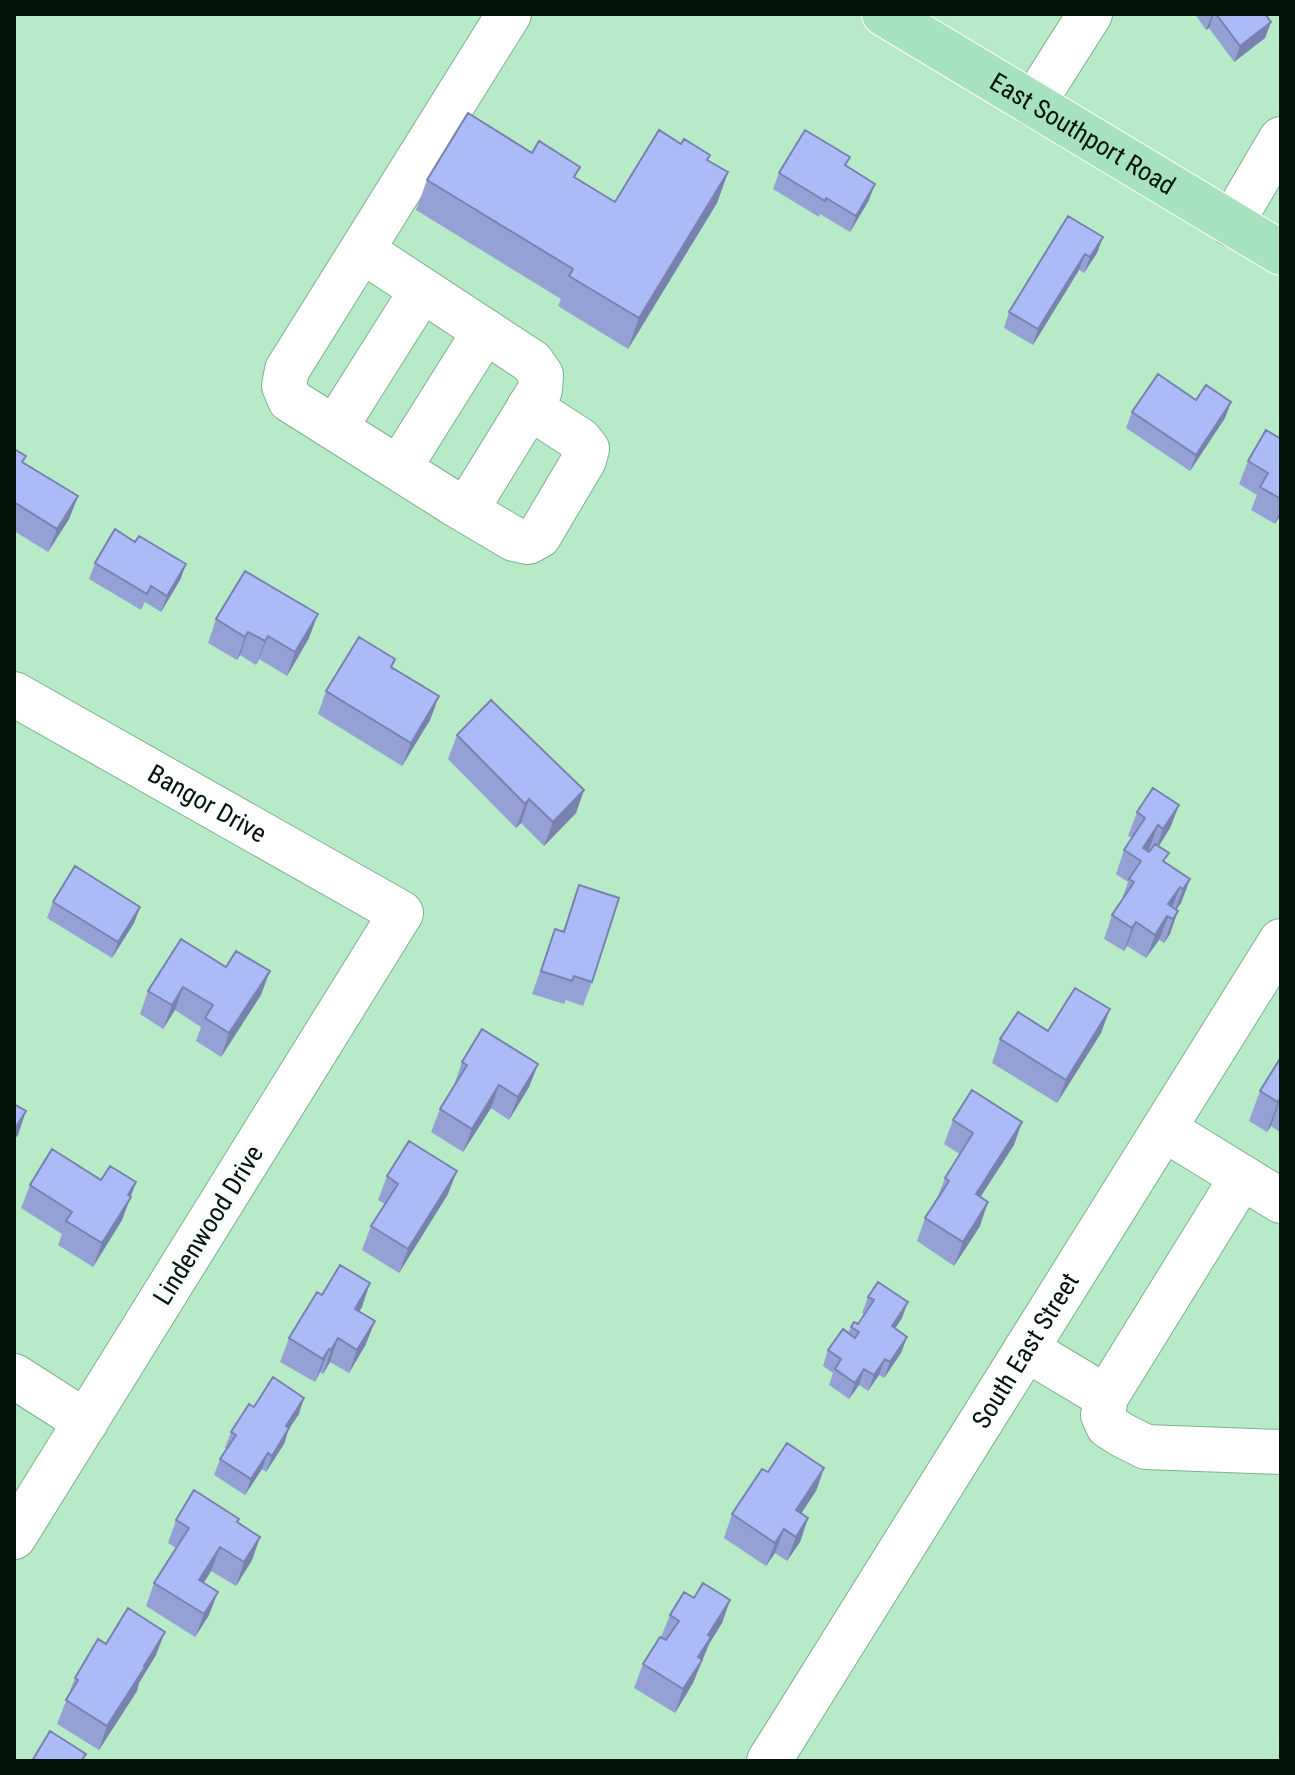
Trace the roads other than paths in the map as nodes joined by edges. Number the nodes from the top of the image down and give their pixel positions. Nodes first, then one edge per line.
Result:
1 (509, 14) edge
2 (884, 14) edge
3 (1090, 14) edge
4 (1033, 104) junction
5 (1281, 139) edge
6 (1231, 224) junction
7 (363, 251) junction
8 (1281, 253) edge
9 (422, 290) junction
10 (485, 331) junction
11 (529, 407) junction
12 (335, 428) junction
13 (399, 468) junction
14 (455, 504) junction
15 (14, 694) edge
16 (401, 913) joint
17 (1281, 941) edge
18 (1164, 1129) junction
19 (1242, 1177) junction
20 (1281, 1201) edge
21 (1026, 1349) junction
22 (14, 1376) edge
23 (1106, 1397) junction
24 (86, 1422) junction
25 (1281, 1452) edge
26 (14, 1537) edge
27 (769, 1761) edge

1 - 7 street
2 - 4 main road, East Southport Road
3 - 4 street
4 - 6 main road, East Southport Road
5 - 6 street
6 - 8 main road, East Southport Road
7 - 9 street
7 - 12 street
9 - 10 street
9 - 12 street
10 - 11 street
10 - 13 street
11 - 14 street
11 - 14 street
12 - 13 street
13 - 14 street
15 - 16 street, Bangor Drive
16 - 24 street, Lindenwood Drive
17 - 18 street, South East Street
18 - 19 street
18 - 21 street, South East Street
19 - 20 street
19 - 23 street
21 - 23 street
21 - 27 street, South East Street
22 - 24 street
23 - 25 street
24 - 26 street, Lindenwood Drive

